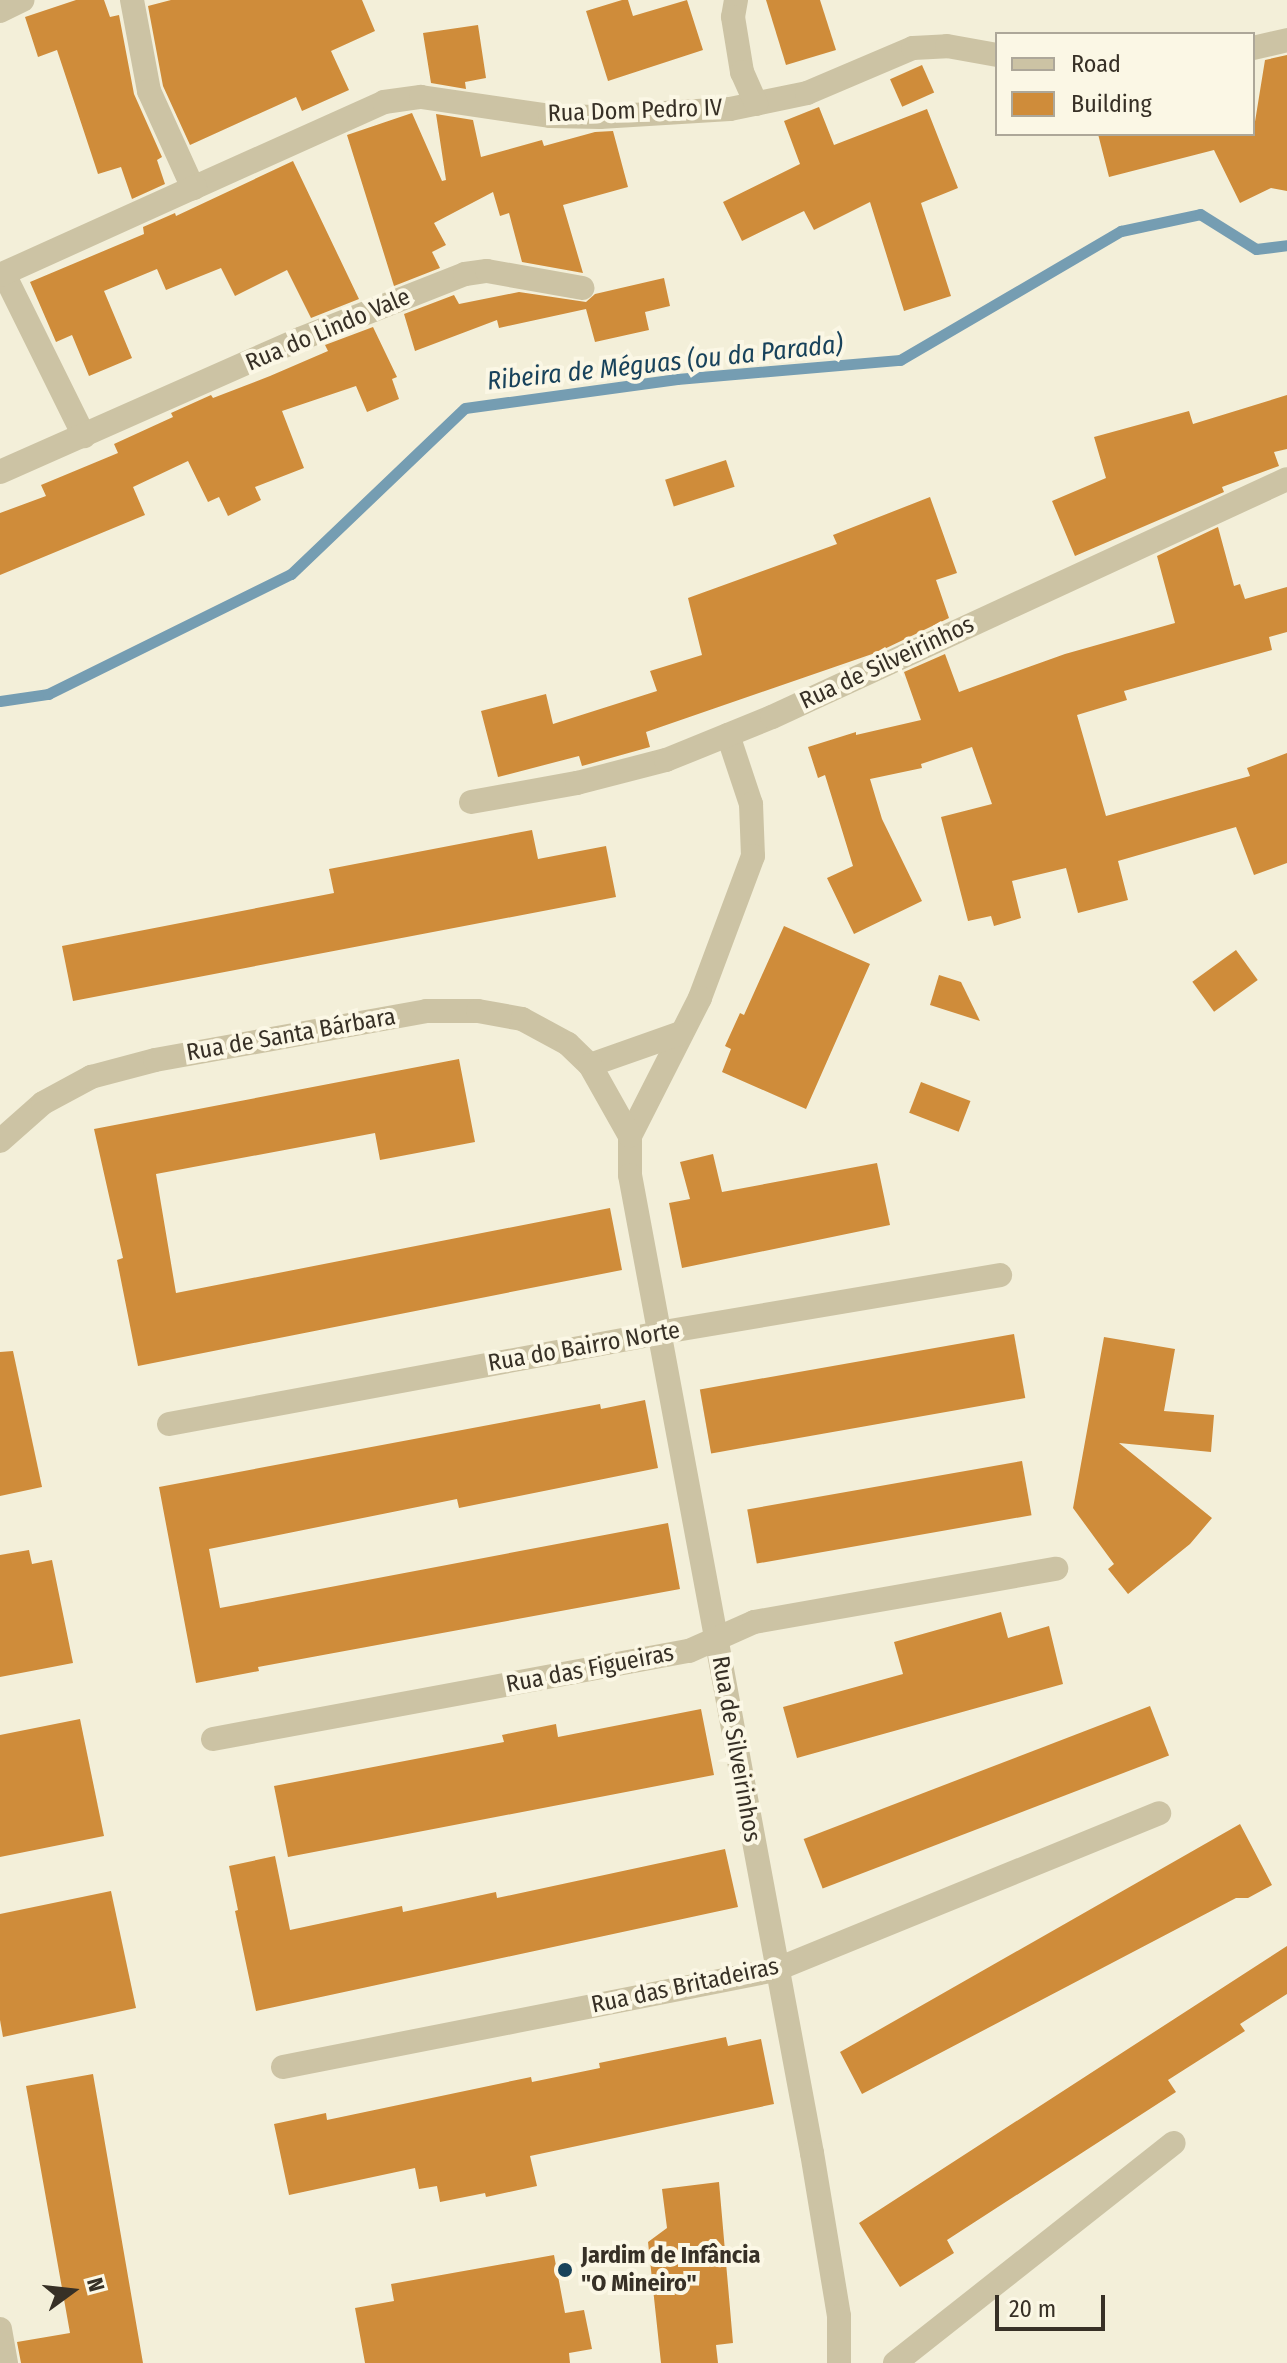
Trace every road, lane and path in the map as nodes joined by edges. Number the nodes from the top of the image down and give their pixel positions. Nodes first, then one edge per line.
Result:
1 (23, 0) edge
2 (132, 0) edge
3 (736, 0) edge
4 (0, 11) edge
5 (1287, 40) edge
6 (1255, 48) edge
7 (1255, 49) edge
8 (1287, 51) edge
9 (995, 55) edge
10 (756, 104) junction
11 (195, 187) junction
12 (2, 274) edge
13 (582, 288) dead end
14 (84, 436) junction
15 (0, 472) edge
16 (1287, 479) edge
17 (728, 735) junction
18 (471, 802) dead end
19 (681, 1033) junction
20 (590, 1065) junction
21 (630, 1136) junction
22 (0, 1141) edge
23 (1000, 1275) dead end
24 (658, 1333) junction
25 (169, 1424) dead end
26 (1056, 1569) dead end
27 (716, 1639) junction
28 (213, 1739) dead end
29 (1159, 1813) dead end
30 (775, 1970) junction
31 (283, 2067) dead end
32 (1174, 2143) dead end
33 (0, 2329) edge
34 (6, 2363) edge
35 (839, 2363) edge
36 (895, 2363) edge

1 - 4 street
2 - 11 street
3 - 10 street
5 - 6 street
7 - 8 street
9 - 10 street, Rua Dom Pedro IV
10 - 11 street, Rua Dom Pedro IV
11 - 12 street
12 - 14 street
13 - 14 street, Rua do Lindo Vale
14 - 15 street, Rua do Lindo Vale
16 - 17 street, Rua de Silveirinhos
17 - 18 street, Rua de Silveirinhos
17 - 19 street
19 - 20 street
19 - 21 street
20 - 21 street, Rua de Santa Bárbara
20 - 22 street, Rua de Santa Bárbara
21 - 24 street, Rua de Silveirinhos
23 - 24 street, Rua do Bairro Norte
24 - 25 street, Rua do Bairro Norte
24 - 27 street, Rua de Silveirinhos
26 - 27 street, Rua das Figueiras
27 - 28 street, Rua das Figueiras
27 - 30 street, Rua de Silveirinhos
29 - 30 street, Rua das Britadeiras
30 - 31 street, Rua das Britadeiras
30 - 35 street, Rua de Silveirinhos
32 - 36 street
33 - 34 street

